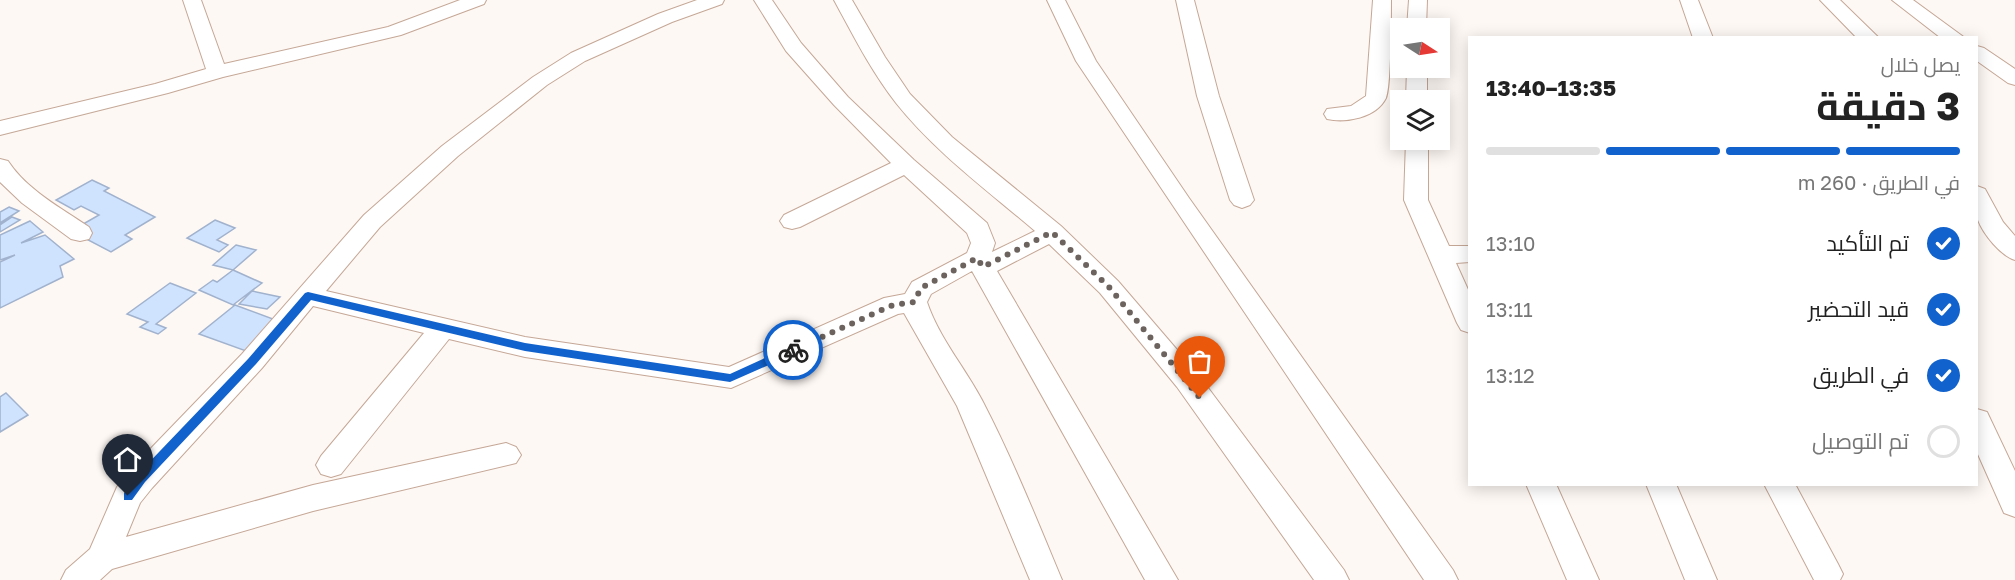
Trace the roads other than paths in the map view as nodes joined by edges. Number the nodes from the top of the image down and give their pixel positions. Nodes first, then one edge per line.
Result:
1 (192, 0) edge
2 (477, 0) edge
3 (715, 0) edge
4 (763, 0) edge
5 (843, 0) edge
6 (1056, 0) edge
7 (1185, 0) edge
8 (1382, 0) edge
9 (1418, 0) edge
10 (1689, 0) edge
11 (1829, 0) edge
12 (1901, 0) edge
13 (1417, 18) edge
14 (1702, 36) edge
15 (1867, 36) edge
16 (1952, 36) edge
17 (1978, 53) edge
18 (217, 72) junction
19 (2015, 79) edge
20 (1335, 114) dead end
21 (0, 128) edge
22 (1417, 150) edge
23 (906, 165) junction
24 (0, 166) edge
25 (1242, 200) dead end
26 (1979, 205) edge
27 (792, 222) dead end
28 (1052, 232) junction
29 (80, 233) dead end
30 (2015, 252) edge
31 (1468, 254) edge
32 (1440, 255) junction
33 (980, 262) junction
34 (308, 296) junction
35 (914, 302) junction
36 (1468, 318) edge
37 (443, 328) junction
38 (1978, 422) edge
39 (506, 455) dead end
40 (331, 465) dead end
41 (1542, 486) edge
42 (1662, 486) edge
43 (1780, 486) edge
44 (2015, 504) edge
45 (102, 558) junction
46 (1827, 574) dead end
47 (77, 580) edge
48 (1046, 580) edge
49 (1162, 580) edge
50 (1334, 580) edge
51 (1442, 580) edge
52 (1583, 580) edge
53 (1701, 580) edge

1 - 18 street
2 - 18 street
3 - 34 street
4 - 23 street
5 - 28 street
6 - 51 street
7 - 25 street
8 - 20 street
9 - 13 street
10 - 14 street
11 - 15 street
12 - 16 street
17 - 19 street
18 - 21 street
22 - 32 street
23 - 27 street
23 - 33 street
24 - 29 street
26 - 30 street
28 - 33 street
28 - 50 street
31 - 32 street
32 - 36 street
33 - 35 street
33 - 49 street
34 - 37 street
34 - 45 street
35 - 37 street
35 - 48 street
37 - 40 street
38 - 44 street
39 - 45 street
41 - 52 street
42 - 53 street
43 - 46 street
45 - 47 street

